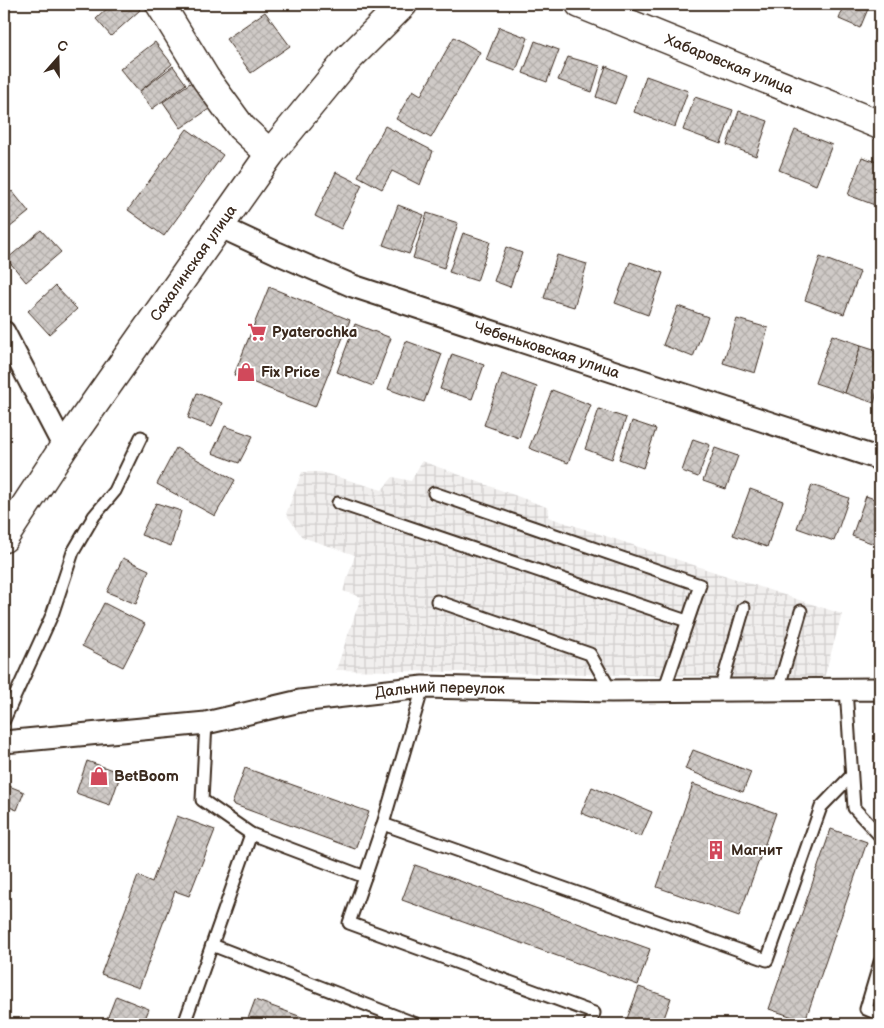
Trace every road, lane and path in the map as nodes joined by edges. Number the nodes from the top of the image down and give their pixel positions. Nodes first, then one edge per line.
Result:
1 (160, 4) edge
2 (403, 4) edge
3 (580, 4) edge
4 (880, 125) edge
5 (270, 154) junction
6 (220, 226) junction
7 (4, 332) edge
8 (142, 437) dead end
9 (64, 447) junction
10 (880, 459) edge
11 (434, 493) dead end
12 (338, 503) dead end
13 (4, 538) edge
14 (437, 602) dead end
15 (744, 608) dead end
16 (801, 611) dead end
17 (688, 621) junction
18 (424, 687) junction
19 (846, 689) junction
20 (664, 690) junction
21 (720, 690) junction
22 (778, 690) junction
23 (611, 691) junction
24 (880, 691) edge
25 (4, 720) edge
26 (206, 723) junction
27 (4, 742) edge
28 (851, 776) junction
29 (383, 824) junction
30 (252, 834) junction
31 (880, 836) edge
32 (365, 877) junction
33 (212, 945) junction
34 (880, 962) edge
35 (880, 1014) edge
36 (184, 1024) edge
37 (416, 1024) edge
38 (590, 1024) edge

1 - 5 main road
2 - 5 main road, Сахалинская улица
3 - 4 main road, Хабаровская улица
5 - 6 main road, Сахалинская улица
6 - 9 main road, Сахалинская улица
6 - 10 street, Чебеньковская улица
7 - 9 street
8 - 25 lane
9 - 13 main road, Сахалинская улица
11 - 17 lane
12 - 17 lane
14 - 23 lane
15 - 21 lane
16 - 22 lane
17 - 20 lane
18 - 23 street, Дальний переулок
18 - 26 street, Дальний переулок
18 - 29 lane
19 - 22 street, Дальний переулок
19 - 24 street, Дальний переулок
19 - 28 lane
20 - 21 street, Дальний переулок
20 - 23 street, Дальний переулок
21 - 22 street, Дальний переулок
26 - 27 street, Дальний переулок
26 - 30 lane
28 - 29 lane
28 - 31 lane
29 - 32 lane
30 - 32 lane
30 - 33 lane
32 - 38 lane
33 - 36 lane
33 - 37 lane
34 - 35 lane

